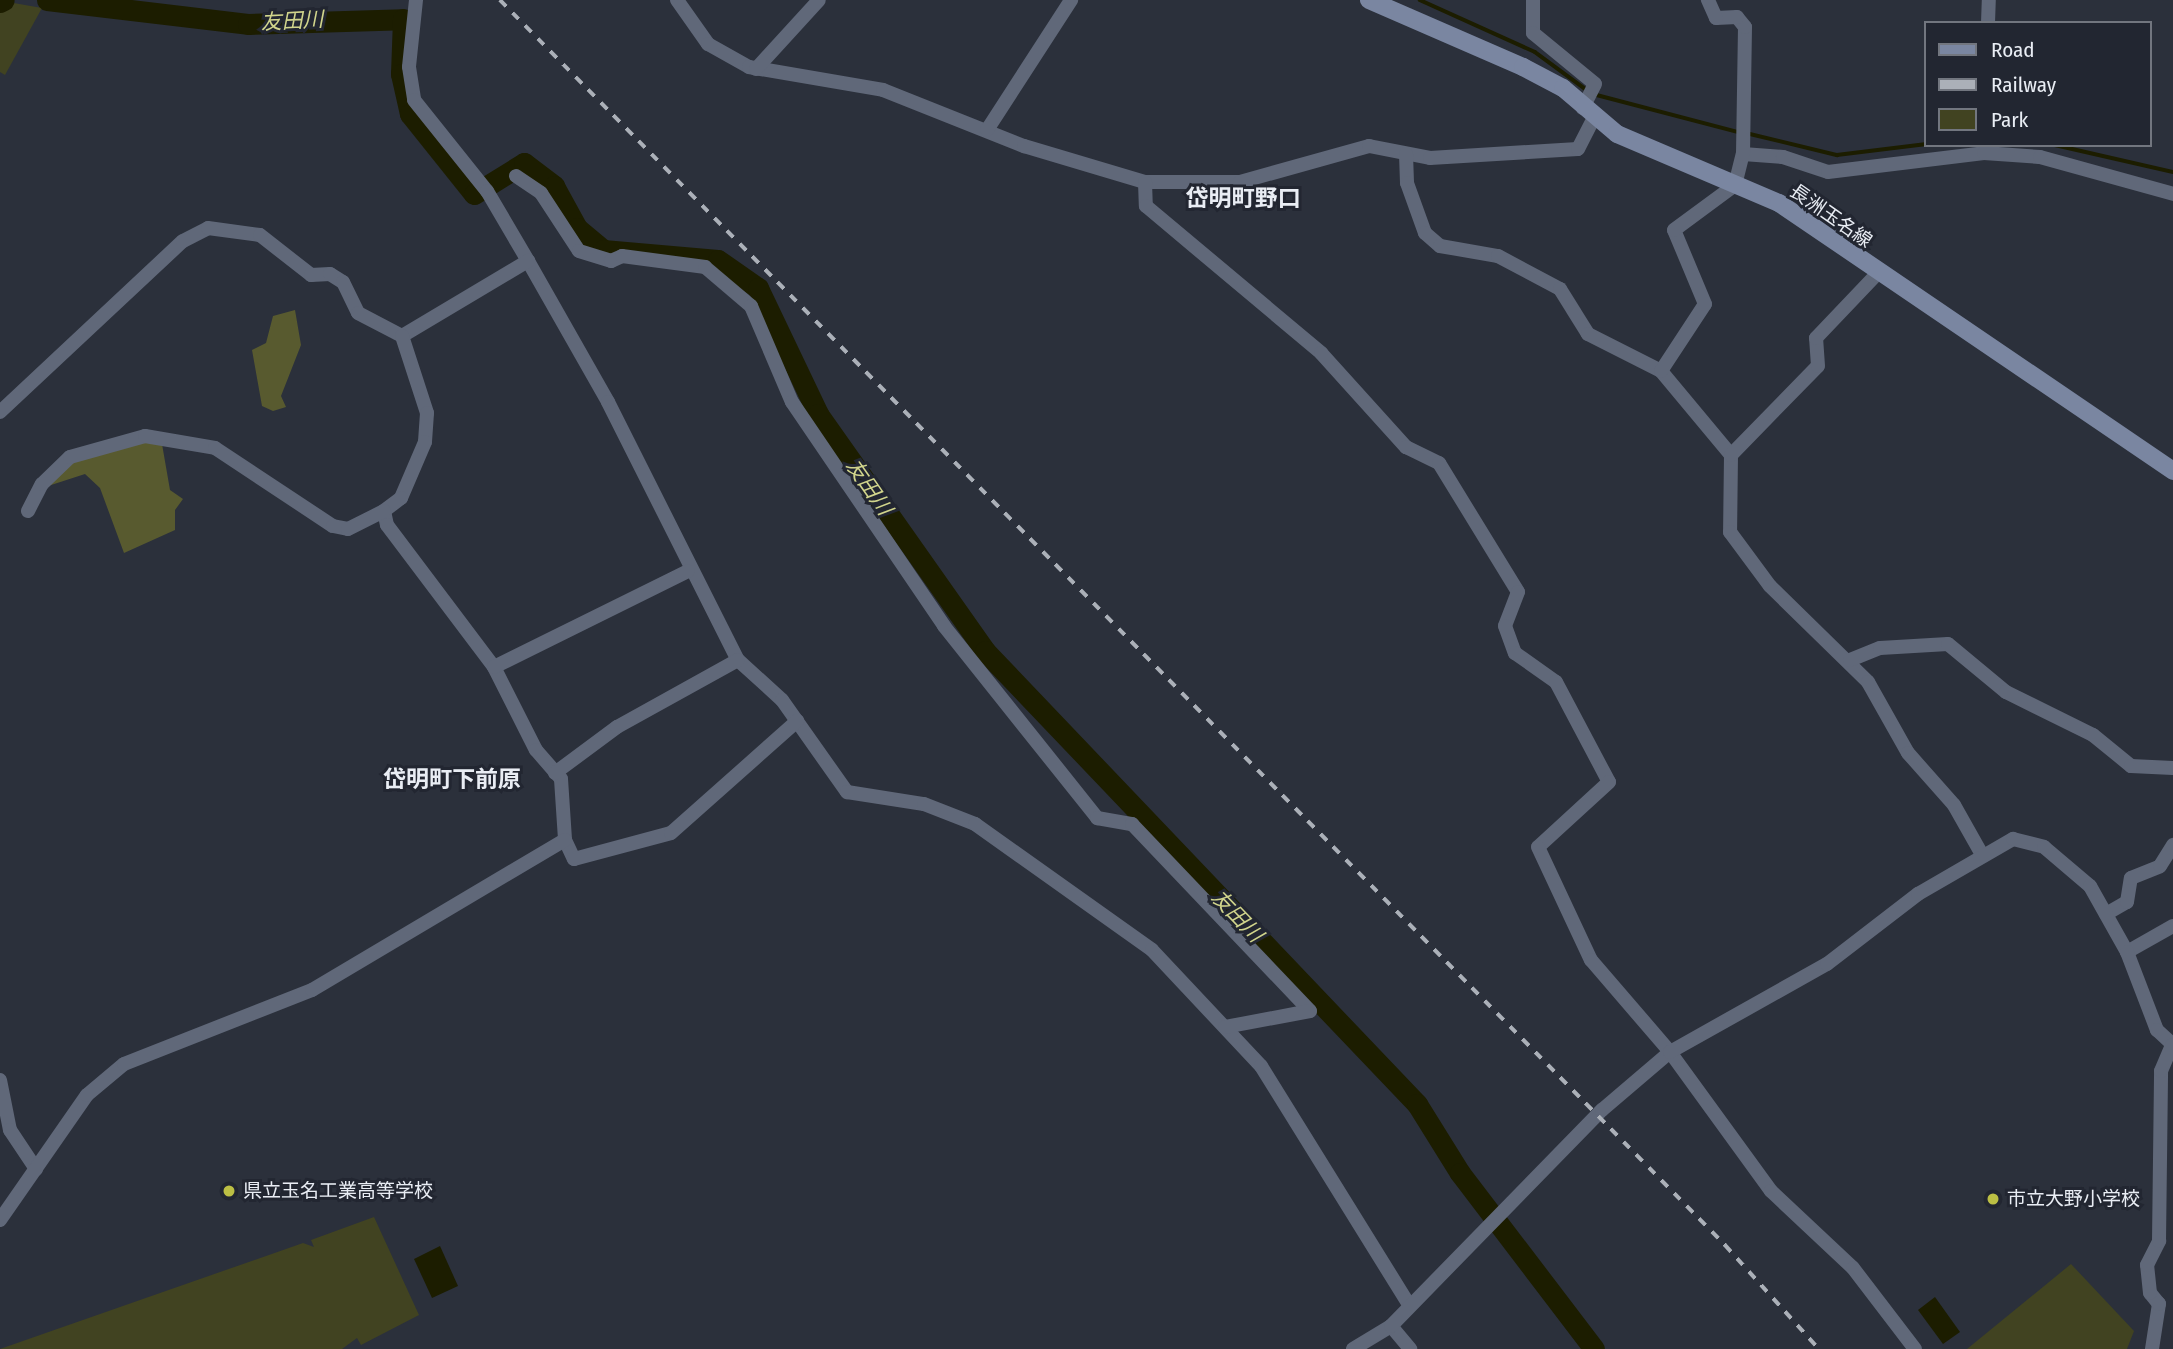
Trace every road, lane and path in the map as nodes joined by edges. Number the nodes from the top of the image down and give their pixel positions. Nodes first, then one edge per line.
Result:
1 (416, 0) edge
2 (677, 0) edge
3 (819, 0) edge
4 (1070, 0) edge
5 (1369, 0) edge
6 (1533, 0) edge
7 (1707, 0) edge
8 (1989, 0) edge
9 (1988, 21) edge
10 (756, 69) junction
11 (1590, 103) junction
12 (987, 130) junction
13 (2042, 149) edge
14 (1406, 153) junction
15 (1743, 154) junction
16 (516, 176) dead end
17 (1144, 182) junction
18 (1735, 185) junction
19 (2173, 194) edge
20 (528, 261) junction
21 (1877, 274) junction
22 (402, 336) junction
23 (1661, 371) junction
24 (0, 412) edge
25 (1731, 454) junction
26 (2173, 471) edge
27 (28, 511) dead end
28 (384, 511) junction
29 (688, 571) junction
30 (738, 660) junction
31 (1850, 660) junction
32 (494, 667) junction
33 (797, 721) junction
34 (2173, 768) edge
35 (555, 773) junction
36 (565, 840) junction
37 (2173, 845) edge
38 (1981, 853) junction
39 (2106, 914) junction
40 (2173, 926) edge
41 (2127, 952) junction
42 (1225, 1027) junction
43 (2172, 1045) edge
44 (1670, 1052) junction
45 (0, 1080) edge
46 (36, 1169) junction
47 (0, 1220) edge
48 (1408, 1303) junction
49 (2166, 1305) edge
50 (1391, 1326) junction
51 (1353, 1349) edge
52 (1410, 1349) edge
53 (1915, 1349) edge
54 (2152, 1349) edge

1 - 20 street
2 - 10 street
3 - 10 street
4 - 12 street
5 - 11 main road, 長洲玉名線
6 - 11 street
7 - 15 street
8 - 9 street
10 - 12 street
11 - 14 street
11 - 18 main road, 長洲玉名線
12 - 17 street
13 - 15 street
13 - 19 street
14 - 17 street
14 - 23 street
15 - 18 street
16 - 42 street
17 - 44 street
18 - 21 main road, 長洲玉名線
18 - 23 street
20 - 22 street
20 - 29 street
21 - 25 street
21 - 26 main road, 長洲玉名線
22 - 24 street
22 - 28 street
23 - 25 street
25 - 31 street
27 - 28 street
28 - 32 street
29 - 30 street
29 - 32 street
30 - 33 street
30 - 35 street
31 - 34 street
31 - 38 street
32 - 35 street
33 - 36 street
33 - 42 street
35 - 36 street
36 - 46 street
37 - 39 street
38 - 39 street
38 - 44 street
39 - 41 street
40 - 41 street
41 - 43 street
42 - 48 street
43 - 49 street
44 - 48 street
44 - 53 street
45 - 46 street
46 - 47 street
48 - 50 street
49 - 54 street
50 - 51 street
50 - 52 street

